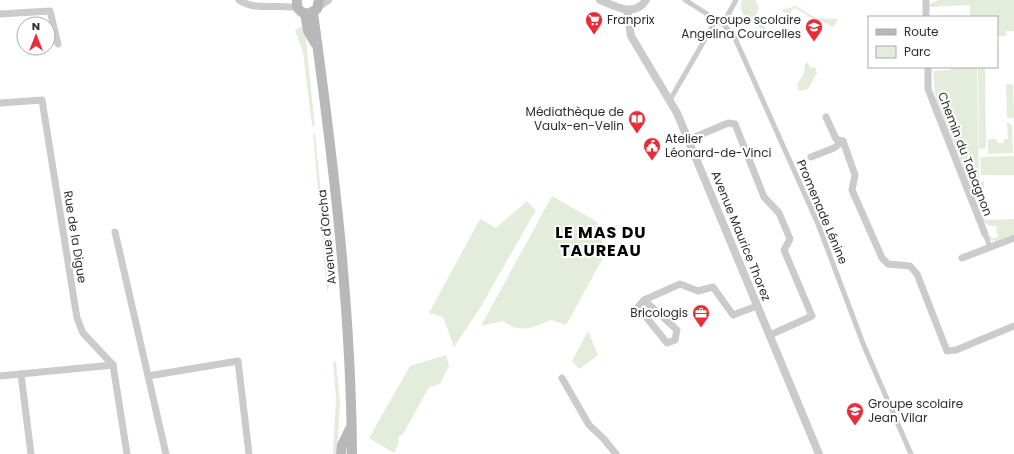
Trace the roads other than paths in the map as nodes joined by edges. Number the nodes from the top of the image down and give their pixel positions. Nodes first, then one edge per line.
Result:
1 (239, 0) edge
2 (328, 0) edge
3 (600, 0) edge
4 (646, 0) edge
5 (685, 0) edge
6 (736, 0) edge
7 (926, 0) edge
8 (307, 6) edge
9 (627, 10) junction
10 (0, 14) edge
11 (926, 16) edge
12 (716, 20) junction
13 (723, 24) junction
14 (58, 44) dead end
15 (928, 68) edge
16 (670, 100) junction
17 (0, 103) edge
18 (826, 117) dead end
19 (688, 140) junction
20 (843, 141) junction
21 (811, 157) dead end
22 (115, 232) dead end
23 (985, 234) joint
24 (1014, 238) edge
25 (990, 247) junction
26 (962, 258) dead end
27 (644, 300) junction
28 (757, 306) junction
29 (1014, 326) edge
30 (770, 335) junction
31 (113, 364) junction
32 (21, 374) junction
33 (0, 376) edge
34 (148, 376) junction
35 (562, 378) dead end
36 (352, 425) junction
37 (31, 454) edge
38 (127, 454) edge
39 (166, 454) edge
40 (248, 454) edge
41 (341, 454) edge
42 (352, 454) edge
43 (616, 454) edge
44 (819, 454) edge
45 (911, 454) edge

1 - 8 street
2 - 8 street
3 - 9 street
4 - 9 street
5 - 12 street, Promenade Lénine
6 - 13 street
7 - 11 street
8 - 36 main road, Avenue d'Orcha
9 - 16 street, Avenue Maurice Thorez
10 - 14 street
12 - 13 street, Promenade Lénine
12 - 16 street
13 - 45 street, Promenade Lénine
15 - 23 street, Chemin du Tabagnon
16 - 19 street, Avenue Maurice Thorez
17 - 31 street, Rue de la Digue
18 - 20 street
19 - 28 street, Avenue Maurice Thorez
19 - 30 street
20 - 21 street
20 - 29 street
22 - 34 street
23 - 25 street, Chemin du Tabagnon
24 - 25 street
25 - 26 street
27 - 27 street
27 - 28 street
28 - 30 street, Avenue Maurice Thorez
30 - 44 street, Avenue Maurice Thorez
31 - 32 street
31 - 38 street
32 - 33 street
32 - 37 street
34 - 39 street
34 - 40 street
35 - 43 street
36 - 41 main road, Avenue d'Orcha
36 - 42 main road, Avenue d'Orcha

